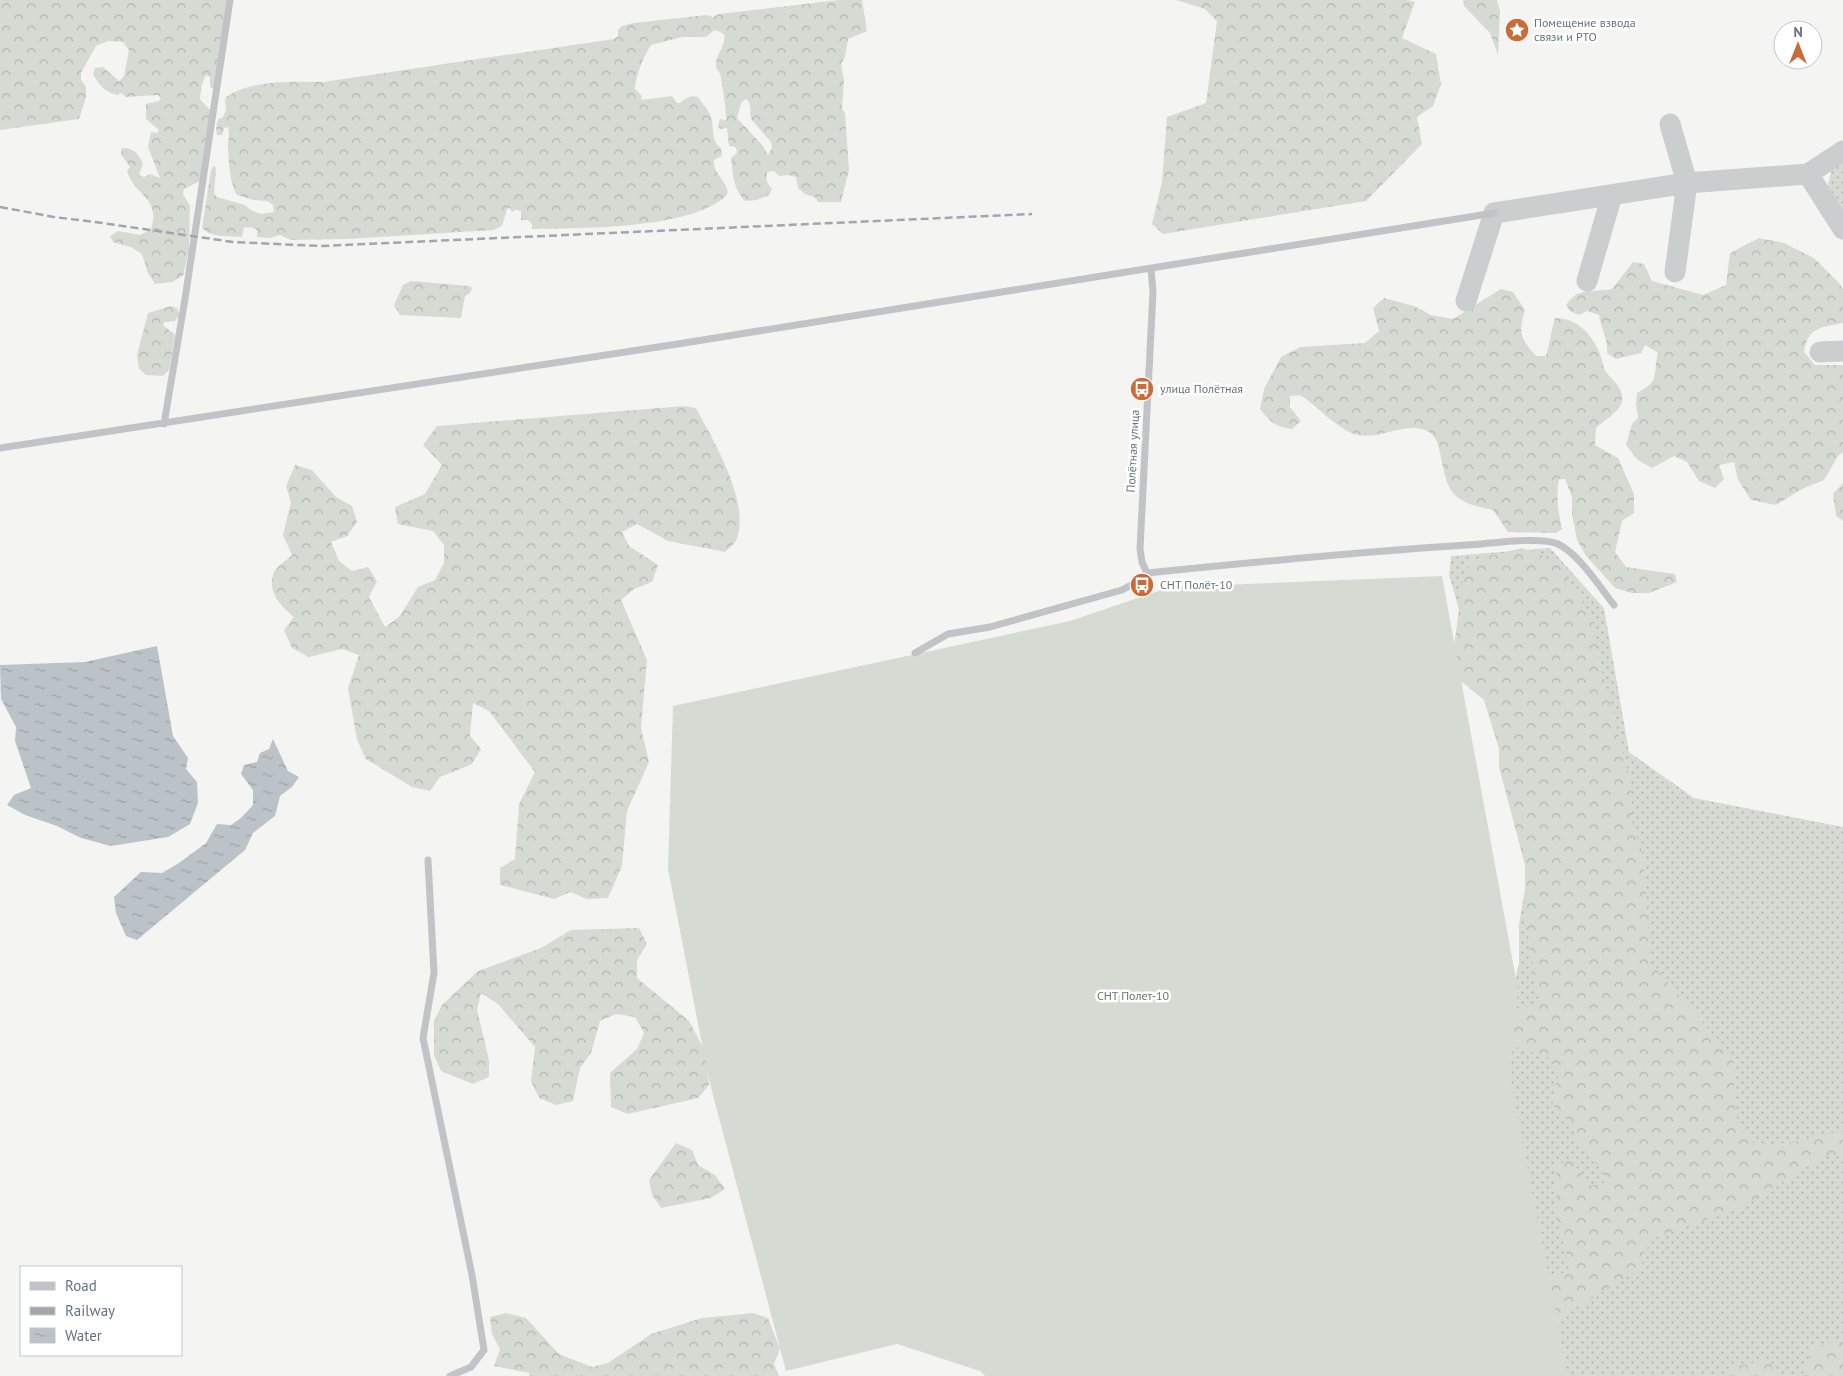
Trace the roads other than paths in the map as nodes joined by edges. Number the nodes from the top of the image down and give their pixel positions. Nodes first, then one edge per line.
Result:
1 (230, 0) edge
2 (1494, 213) dead end
3 (1151, 268) junction
4 (164, 424) junction
5 (0, 448) edge
6 (1147, 573) junction
7 (1614, 605) dead end
8 (915, 652) dead end
9 (428, 860) dead end
10 (450, 1376) edge

1 - 4 street
2 - 3 street
3 - 4 street
3 - 6 street, Полётная улица
4 - 5 street
6 - 7 street
6 - 8 street
9 - 10 street

